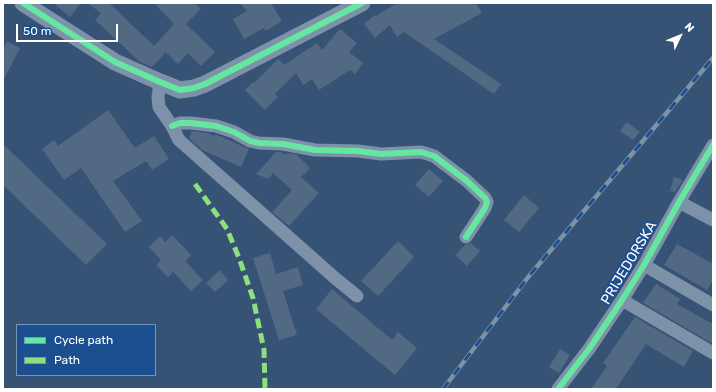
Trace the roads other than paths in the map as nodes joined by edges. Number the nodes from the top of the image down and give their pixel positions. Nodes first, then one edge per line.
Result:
1 (23, 3) edge
2 (362, 3) edge
3 (160, 82) junction
4 (172, 126) junction
5 (713, 146) edge
6 (678, 202) junction
7 (713, 220) edge
8 (466, 237) dead end
9 (644, 265) junction
10 (357, 296) dead end
11 (622, 300) junction
12 (713, 305) edge
13 (713, 353) edge
14 (558, 389) edge

1 - 3 street
2 - 3 street
3 - 4 street
4 - 8 street
4 - 10 street
5 - 6 street, PRIJEDORSKA
6 - 7 street
6 - 9 street, PRIJEDORSKA
9 - 11 street, PRIJEDORSKA
9 - 12 street
11 - 13 street
11 - 14 street, PRIJEDORSKA

